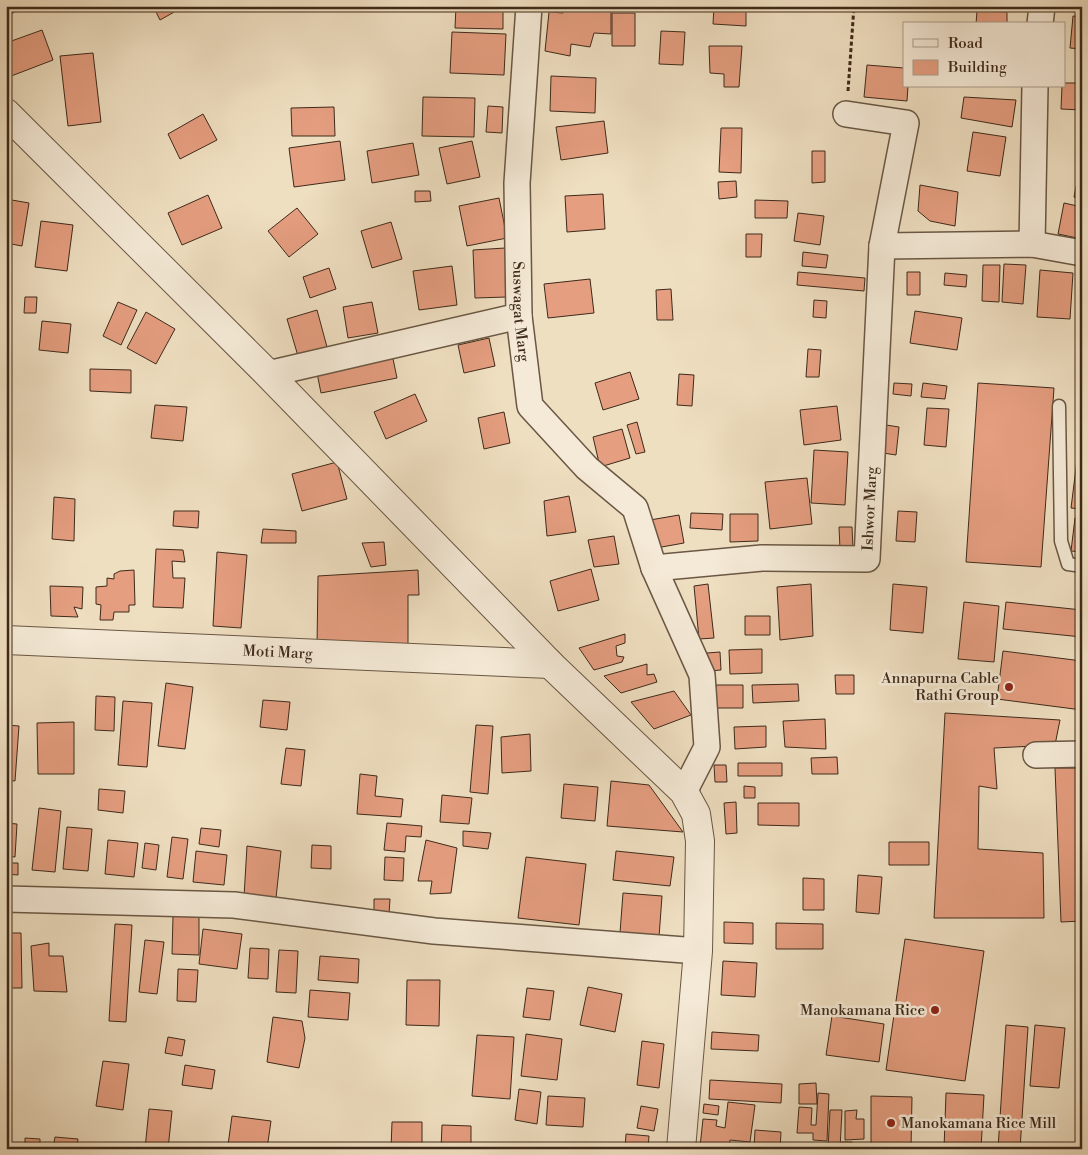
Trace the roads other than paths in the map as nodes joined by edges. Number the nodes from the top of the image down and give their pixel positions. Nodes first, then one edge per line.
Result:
1 (529, 6) edge
2 (1042, 6) edge
3 (1040, 22) edge
4 (1035, 88) edge
5 (6, 114) edge
6 (846, 114) road end
7 (1032, 244) junction
8 (882, 246) junction
9 (1082, 253) edge
10 (519, 316) junction
11 (268, 374) junction
12 (1059, 406) dead end
13 (1082, 566) edge
14 (654, 568) junction
15 (6, 640) edge
16 (550, 664) junction
17 (1082, 754) edge
18 (1036, 755) dead end
19 (684, 792) junction
20 (6, 899) edge
21 (698, 951) junction
22 (681, 1149) edge

1 - 10 street, Suswagat Marg
2 - 3 street
4 - 7 street
5 - 11 street
6 - 8 street
7 - 8 street
7 - 9 street
8 - 14 street, Ishwor Marg
10 - 11 street
10 - 14 street, Suswagat Marg
11 - 16 street
12 - 13 lane
14 - 19 street
15 - 16 street, Moti Marg
16 - 19 street
17 - 18 street
19 - 21 street
20 - 21 street
21 - 22 street

